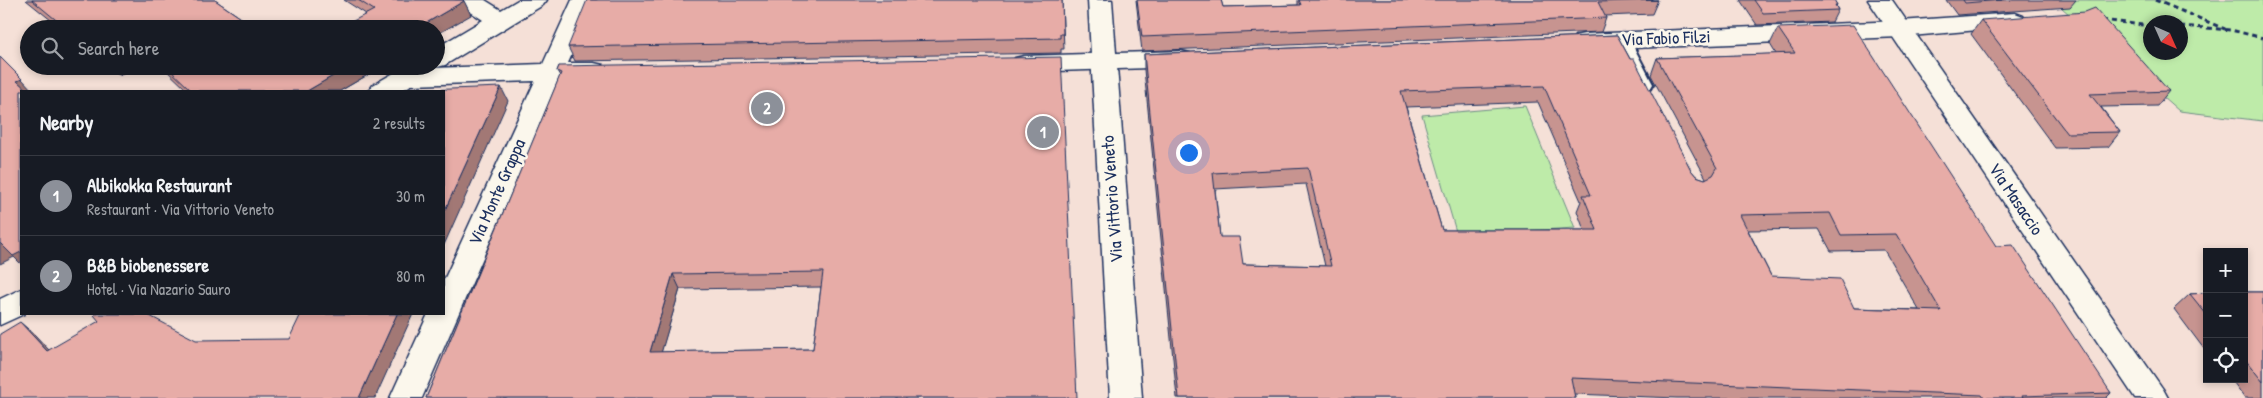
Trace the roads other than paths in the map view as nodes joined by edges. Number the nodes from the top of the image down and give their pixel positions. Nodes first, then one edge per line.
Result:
1 (468, 0) edge
2 (535, 0) edge
3 (584, 0) edge
4 (1100, 0) edge
5 (1880, 0) edge
6 (2036, 19) edge
7 (500, 20) junction
8 (1900, 28) junction
9 (1620, 40) junction
10 (1561, 43) edge
11 (445, 54) edge
12 (1202, 58) edge
13 (1103, 62) junction
14 (1004, 64) edge
15 (445, 71) edge
16 (620, 71) edge
17 (550, 72) junction
18 (409, 75) edge
19 (384, 90) edge
20 (1652, 100) edge
21 (20, 302) edge
22 (445, 308) edge
23 (0, 313) edge
24 (442, 315) edge
25 (406, 398) edge
26 (1126, 398) edge
27 (2152, 398) edge

1 - 7 street
2 - 7 street
3 - 17 street, Via Monte Grappa
4 - 13 street, Via Vittorio Veneto
5 - 8 street, Via Masaccio
6 - 8 street, Via Fabio Filzi
7 - 11 street
8 - 9 street, Via Fabio Filzi
8 - 27 street, Via Masaccio
9 - 10 street, Via Fabio Filzi
9 - 20 lane
12 - 13 street
13 - 14 street
13 - 26 street, Via Vittorio Veneto
15 - 17 street
16 - 17 street
17 - 22 street, Via Monte Grappa
18 - 19 street
21 - 23 street
24 - 25 street, Via Monte Grappa

